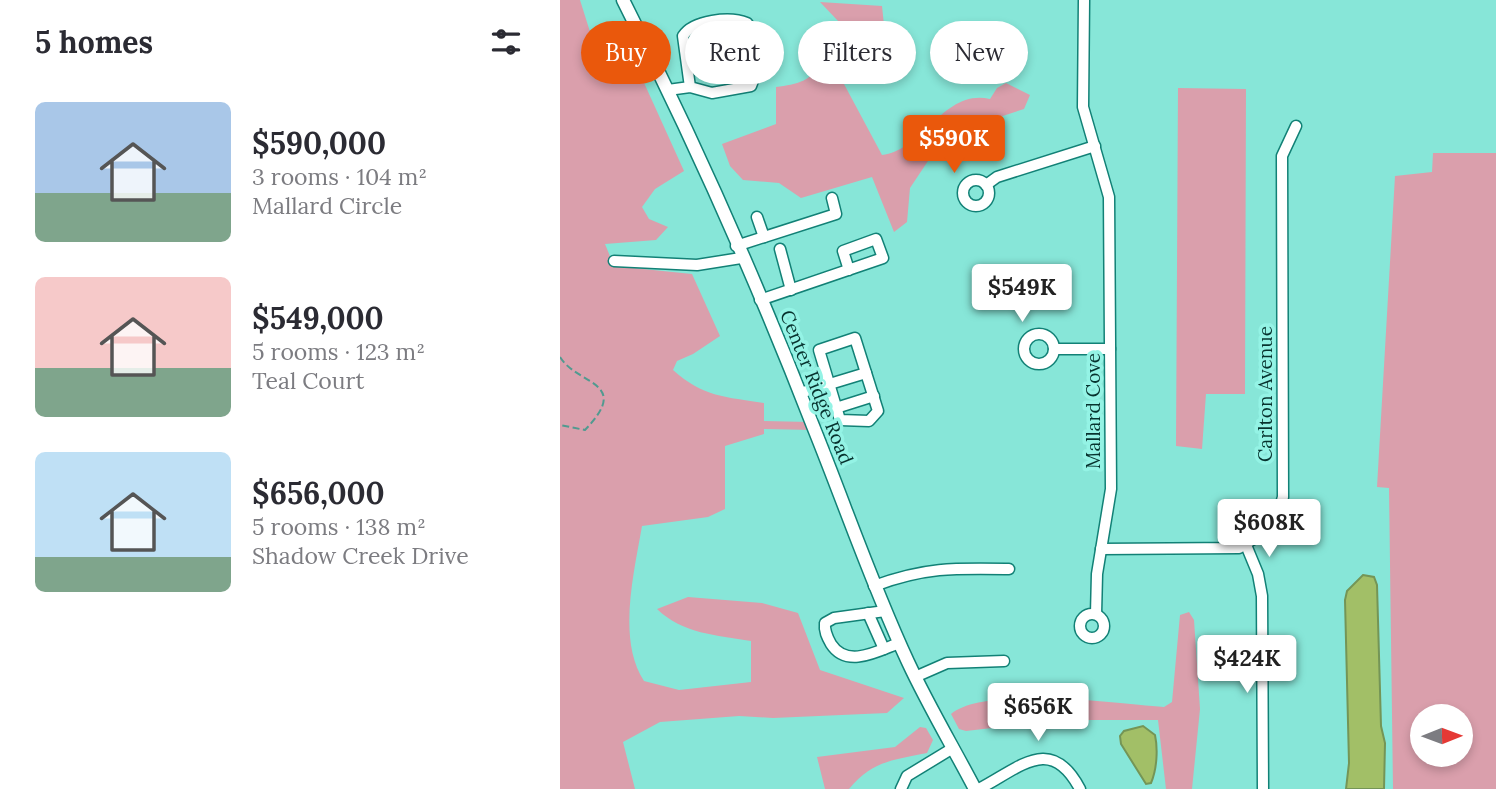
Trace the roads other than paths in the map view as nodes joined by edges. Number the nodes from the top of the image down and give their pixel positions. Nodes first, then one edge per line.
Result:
1 (622, 0) edge
2 (1084, 0) edge
3 (690, 87) junction
4 (668, 90) junction
5 (1296, 126) dead end
6 (1095, 146) junction
7 (986, 185) dead end
8 (832, 198) dead end
9 (757, 217) dead end
10 (764, 237) junction
11 (780, 249) dead end
12 (739, 252) junction
13 (614, 261) dead end
14 (849, 270) dead end
15 (791, 290) junction
16 (760, 300) junction
17 (1054, 349) dead end
18 (1110, 349) junction
19 (866, 373) junction
20 (829, 384) junction
21 (800, 393) junction
22 (874, 396) junction
23 (836, 408) junction
24 (1246, 545) junction
25 (1101, 549) junction
26 (1009, 569) dead end
27 (874, 586) junction
28 (885, 611) junction
29 (868, 613) junction
30 (1096, 614) dead end
31 (899, 643) junction
32 (884, 649) junction
33 (1004, 661) dead end
34 (915, 677) junction
35 (953, 748) junction
36 (901, 789) edge
37 (977, 789) edge
38 (1080, 789) edge
39 (1263, 789) edge

1 - 4 main road, Center Ridge Road
2 - 6 street, Mallard Cove
3 - 3 street
3 - 4 street
4 - 12 main road, Center Ridge Road
5 - 24 street, Carlton Avenue
6 - 7 street
6 - 18 street, Mallard Cove
8 - 10 street
9 - 10 street
10 - 12 street
11 - 15 street
12 - 13 street
12 - 16 main road, Center Ridge Road
14 - 15 street
15 - 16 street
16 - 21 main road, Center Ridge Road
17 - 18 street
18 - 25 street, Mallard Cove
19 - 20 street
19 - 20 street
19 - 22 street
20 - 21 street
20 - 23 street
21 - 27 main road, Center Ridge Road
22 - 23 street
22 - 23 street
24 - 25 street
24 - 39 street
25 - 30 street, Mallard Cove
26 - 27 street
27 - 28 main road, Center Ridge Road
28 - 29 street
28 - 31 main road, Center Ridge Road
29 - 32 street
29 - 32 street
31 - 32 street
31 - 34 main road, Center Ridge Road
33 - 34 street
34 - 35 main road, Center Ridge Road
35 - 36 street
35 - 37 main road, Center Ridge Road
37 - 38 street

